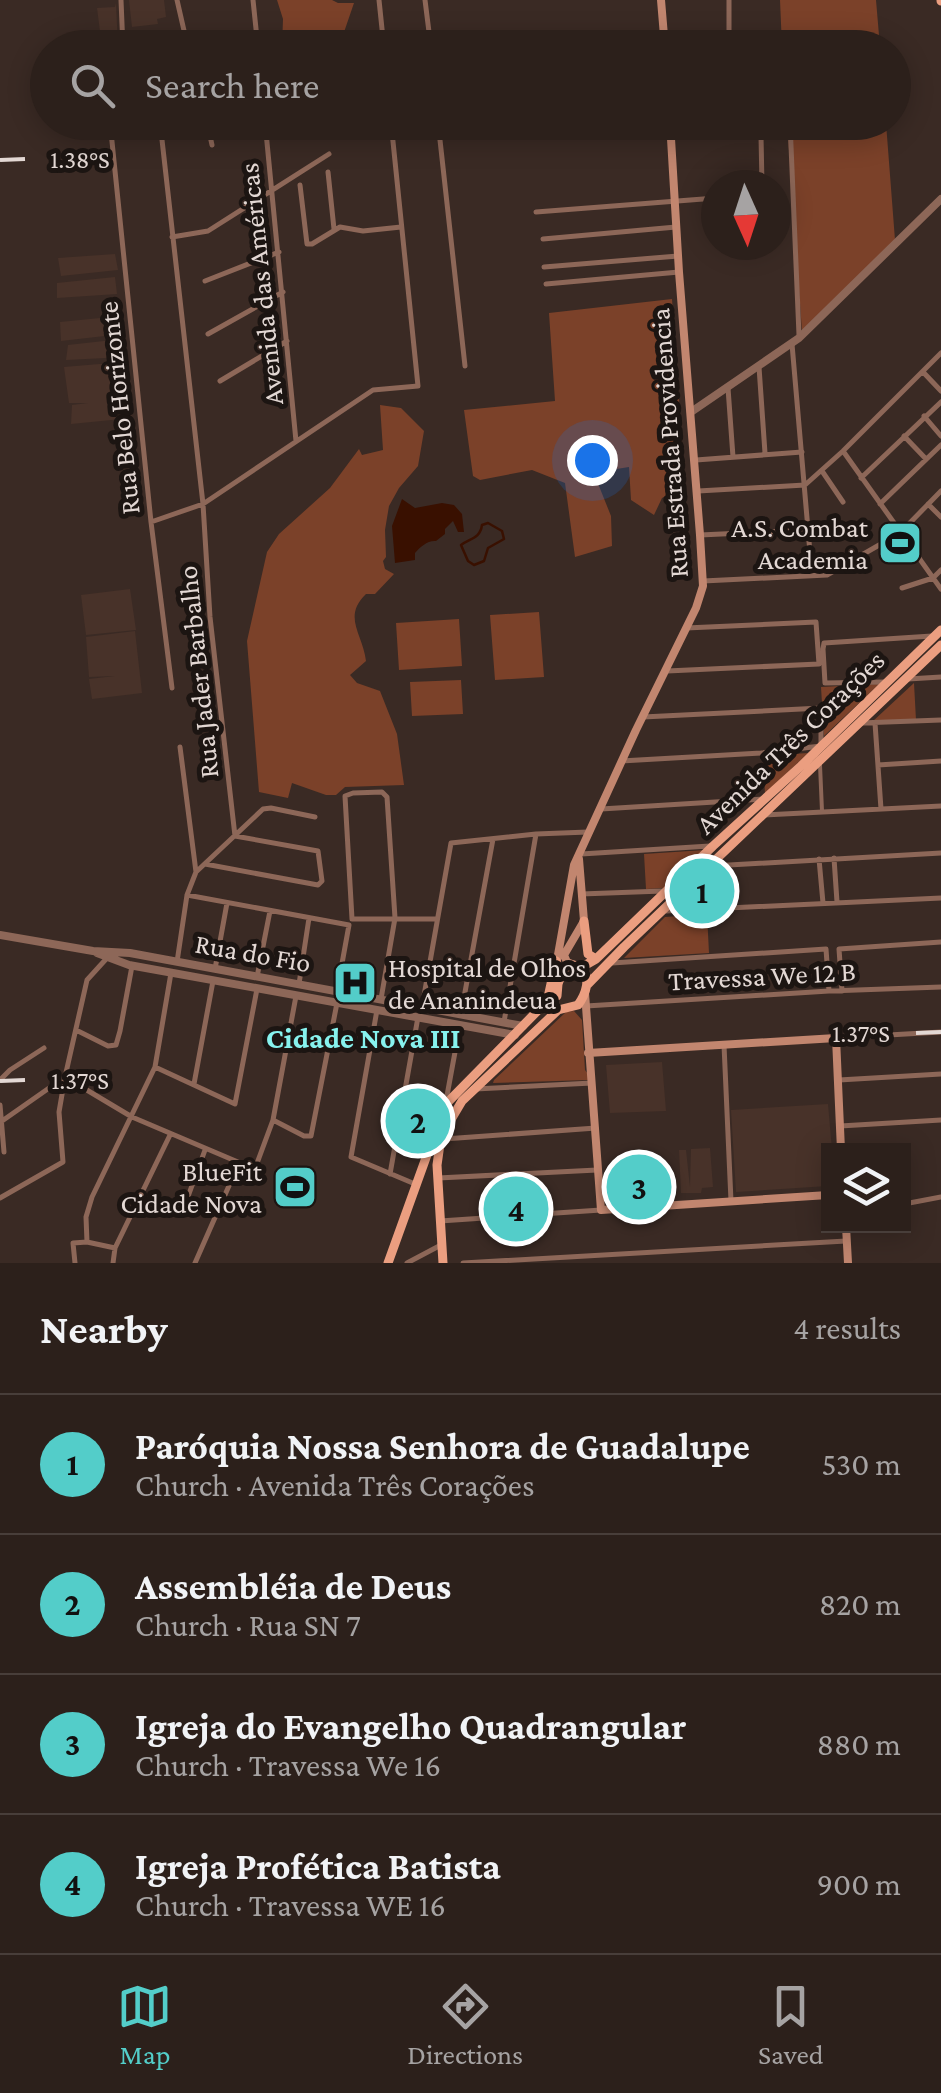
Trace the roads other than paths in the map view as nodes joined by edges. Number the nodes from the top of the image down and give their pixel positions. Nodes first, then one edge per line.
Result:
1 (121, 0) edge
2 (177, 0) edge
3 (253, 0) edge
4 (379, 0) edge
5 (426, 0) edge
6 (662, 0) edge
7 (729, 0) edge
8 (122, 30) edge
9 (184, 30) edge
10 (256, 30) edge
11 (382, 30) edge
12 (428, 30) edge
13 (664, 30) edge
14 (729, 30) edge
15 (112, 140) edge
16 (162, 140) edge
17 (211, 140) edge
18 (267, 140) edge
19 (393, 140) edge
20 (440, 140) edge
21 (671, 140) edge
22 (761, 140) edge
23 (790, 140) edge
24 (212, 145) dead end
25 (329, 154) dead end
26 (762, 170) edge
27 (328, 172) dead end
28 (300, 185) dead end
29 (272, 192) junction
30 (701, 199) edge
31 (941, 199) edge
32 (676, 200) junction
33 (536, 212) dead end
34 (402, 227) junction
35 (676, 227) junction
36 (334, 231) junction
37 (172, 238) junction
38 (543, 239) dead end
39 (279, 252) junction
40 (678, 256) junction
41 (544, 268) dead end
42 (679, 272) junction
43 (205, 281) dead end
44 (546, 284) dead end
45 (283, 292) junction
46 (208, 334) dead end
47 (287, 341) junction
48 (796, 341) junction
49 (941, 353) edge
50 (465, 366) dead end
51 (759, 367) junction
52 (922, 371) junction
53 (220, 382) dead end
54 (728, 388) junction
55 (941, 392) edge
56 (941, 402) edge
57 (691, 412) junction
58 (924, 416) junction
59 (904, 436) junction
60 (941, 436) edge
61 (296, 441) junction
62 (941, 445) edge
63 (843, 451) junction
64 (802, 452) junction
65 (766, 454) junction
66 (733, 457) junction
67 (926, 459) junction
68 (696, 460) junction
69 (822, 471) junction
70 (862, 478) junction
71 (804, 485) junction
72 (698, 491) junction
73 (941, 491) edge
74 (842, 502) dead end
75 (203, 504) junction
76 (880, 504) junction
77 (928, 504) junction
78 (941, 517) edge
79 (151, 522) junction
80 (808, 530) junction
81 (900, 533) junction
82 (700, 535) junction
83 (941, 570) edge
84 (812, 576) junction
85 (933, 578) junction
86 (703, 581) junction
87 (902, 588) dead end
88 (941, 589) edge
89 (686, 628) junction
90 (939, 637) edge
91 (821, 662) junction
92 (664, 671) junction
93 (941, 678) edge
94 (906, 679) junction
95 (887, 682) junction
96 (172, 688) dead end
97 (642, 716) junction
98 (941, 720) edge
99 (875, 723) junction
100 (860, 724) junction
101 (180, 747) dead end
102 (822, 754) junction
103 (621, 761) junction
104 (941, 761) edge
105 (878, 765) junction
106 (766, 800) junction
107 (941, 806) edge
108 (598, 809) junction
109 (882, 809) junction
110 (822, 812) junction
111 (762, 816) junction
112 (315, 817) dead end
113 (588, 832) junction
114 (536, 834) junction
115 (235, 836) junction
116 (493, 840) junction
117 (713, 846) junction
118 (578, 854) junction
119 (941, 854) edge
120 (820, 858) junction
121 (834, 858) junction
122 (205, 864) junction
123 (710, 866) junction
124 (692, 868) junction
125 (196, 872) junction
126 (666, 891) junction
127 (582, 894) junction
128 (187, 895) junction
129 (941, 898) edge
130 (837, 902) junction
131 (227, 903) junction
132 (823, 903) junction
133 (270, 911) junction
134 (662, 911) junction
135 (309, 917) junction
136 (395, 918) junction
137 (436, 919) junction
138 (584, 921) junction
139 (351, 922) junction
140 (0, 935) edge
141 (941, 942) edge
142 (108, 955) junction
143 (596, 958) junction
144 (556, 961) junction
145 (177, 962) junction
146 (608, 963) junction
147 (132, 966) junction
148 (578, 966) junction
149 (215, 969) junction
150 (170, 973) junction
151 (257, 976) junction
152 (212, 981) junction
153 (299, 984) junction
154 (311, 986) junction
155 (941, 987) edge
156 (258, 988) junction
157 (557, 988) junction
158 (586, 988) junction
159 (323, 989) junction
160 (337, 991) junction
161 (829, 991) junction
162 (842, 991) junction
163 (296, 995) junction
164 (308, 998) junction
165 (320, 1000) junction
166 (381, 1000) junction
167 (336, 1003) junction
168 (547, 1003) junction
169 (586, 1006) junction
170 (422, 1007) junction
171 (568, 1007) junction
172 (377, 1010) junction
173 (461, 1014) junction
174 (418, 1017) junction
175 (532, 1018) junction
176 (504, 1022) junction
177 (460, 1025) junction
178 (523, 1026) junction
179 (587, 1026) junction
180 (539, 1028) junction
181 (76, 1030) junction
182 (941, 1032) edge
183 (836, 1038) junction
184 (514, 1040) junction
185 (724, 1045) junction
186 (44, 1048) dead end
187 (588, 1053) junction
188 (154, 1067) junction
189 (941, 1074) edge
190 (65, 1077) junction
191 (0, 1080) edge
192 (838, 1080) junction
193 (592, 1083) junction
194 (194, 1084) junction
195 (473, 1090) junction
196 (445, 1104) junction
197 (0, 1105) edge
198 (132, 1117) junction
199 (273, 1120) junction
200 (941, 1120) edge
201 (2, 1121) edge
202 (840, 1126) junction
203 (596, 1128) junction
204 (170, 1135) junction
205 (442, 1139) junction
206 (841, 1143) edge
207 (205, 1150) junction
208 (4, 1152) dead end
209 (239, 1163) junction
210 (422, 1167) junction
211 (600, 1170) junction
212 (390, 1174) junction
213 (438, 1178) junction
214 (415, 1184) junction
215 (821, 1195) edge
216 (0, 1198) edge
217 (941, 1198) edge
218 (732, 1201) junction
219 (186, 1202) dead end
220 (911, 1203) edge
221 (602, 1210) junction
222 (440, 1222) junction
223 (846, 1233) edge
224 (846, 1241) junction
225 (87, 1242) junction
226 (442, 1245) junction
227 (115, 1248) junction
228 (594, 1259) edge
229 (604, 1259) edge
230 (75, 1263) edge
231 (113, 1263) edge
232 (194, 1263) edge
233 (388, 1263) edge
234 (407, 1263) edge
235 (443, 1263) edge
236 (463, 1263) edge
237 (848, 1263) edge

1 - 8 street
2 - 9 street
3 - 10 street
4 - 11 street
5 - 12 street
6 - 13 main road
7 - 14 street
15 - 79 street, Rua Belo Horizonte
16 - 37 street, Rua Jader Barbalho
17 - 24 street
18 - 29 street, Avenida das Américas
19 - 34 street
20 - 50 street
21 - 32 main road, Rua Estrada Providencia
22 - 26 street
23 - 48 street
25 - 29 street
27 - 36 street
28 - 36 street
29 - 37 street
29 - 39 street, Avenida das Américas
30 - 32 street
31 - 48 street
32 - 33 street
32 - 35 main road, Rua Estrada Providencia
34 - 36 street
34 - 61 street
35 - 38 street
35 - 40 main road, Rua Estrada Providencia
37 - 75 street, Rua Jader Barbalho
39 - 43 street
39 - 45 street, Avenida das Américas
40 - 41 street
40 - 42 main road, Rua Estrada Providencia
42 - 44 street
42 - 57 main road, Rua Estrada Providencia
45 - 46 street
45 - 47 street, Avenida das Américas
47 - 53 street
47 - 61 street, Avenida das Américas
48 - 51 street
48 - 64 street
49 - 52 street
51 - 54 street
51 - 65 street
52 - 55 street
52 - 63 street
54 - 57 street
54 - 66 street
56 - 58 street
57 - 68 main road, Rua Estrada Providencia
58 - 59 street
58 - 60 street
59 - 67 street
59 - 70 street
61 - 75 street
62 - 67 street
63 - 69 street
63 - 70 street
64 - 65 street
64 - 71 street
65 - 66 street
66 - 68 street
67 - 76 street
68 - 72 main road, Rua Estrada Providencia
69 - 71 street
69 - 74 street
70 - 76 street
71 - 72 street
71 - 80 street
72 - 82 main road, Rua Estrada Providencia
73 - 77 street
75 - 79 street
75 - 115 street, Rua Jader Barbalho
76 - 81 street
77 - 78 street
77 - 81 street
79 - 96 street, Rua Belo Horizonte
80 - 82 street
80 - 84 street
81 - 84 street
81 - 85 street
82 - 86 main road, Rua Estrada Providencia
83 - 85 street
84 - 86 street
85 - 87 street
85 - 88 street
86 - 89 main road, Rua Estrada Providencia
89 - 91 street
89 - 92 main road, Rua Estrada Providencia
90 - 91 street
90 - 94 main road, Avenida Três Corações
90 - 95 main road, Avenida Três Corações
91 - 92 street
91 - 95 street
92 - 97 main road, Rua Estrada Providencia
93 - 94 street
94 - 100 main road, Avenida Três Corações
95 - 102 main road, Avenida Três Corações
97 - 102 street
97 - 103 main road, Rua Estrada Providencia
98 - 99 street
99 - 100 street
99 - 105 street
100 - 102 main road, Avenida Três Corações
101 - 125 street
102 - 103 street
102 - 106 main road, Avenida Três Corações
102 - 110 street
102 - 111 main road, Avenida Três Corações
103 - 108 main road, Rua Estrada Providencia
104 - 105 street
105 - 109 street
106 - 108 street
106 - 117 main road, Avenida Três Corações
107 - 109 street
108 - 113 main road, Rua Estrada Providencia
109 - 110 street
110 - 111 street
111 - 123 main road, Avenida Três Corações
112 - 115 street
113 - 114 street
113 - 118 main road, Rua Estrada Providencia
114 - 116 street
114 - 176 street
115 - 122 street
115 - 122 street
116 - 137 street
116 - 173 street
117 - 118 street
117 - 124 main road, Avenida Três Corações
118 - 127 main road
118 - 144 main road, Rua Estrada Providencia
119 - 121 street
120 - 121 street
120 - 123 street
120 - 132 street
121 - 130 street
122 - 125 street
123 - 124 street
123 - 134 main road, Avenida Três Corações
124 - 126 main road, Avenida Três Corações
125 - 128 street
126 - 127 street
126 - 143 main road, Avenida Três Corações
127 - 138 main road
128 - 131 street
128 - 145 street
129 - 130 street
130 - 132 street
131 - 133 street
131 - 149 street
132 - 134 street
133 - 135 street
133 - 151 street
134 - 146 main road, Avenida Três Corações
135 - 139 street
135 - 153 street
136 - 137 street
136 - 139 street
136 - 139 street
136 - 166 street
137 - 170 street
138 - 143 main road
138 - 148 main road
139 - 160 street
140 - 142 street, Rua do Fio
141 - 162 street
142 - 145 street, Rua do Fio
142 - 147 street, Rua do Fio
142 - 181 street
143 - 148 main road, Avenida Três Corações
144 - 157 main road, Rua Estrada Providencia
144 - 168 main road
145 - 149 street, Rua do Fio
146 - 158 main road, Avenida Três Corações
146 - 161 street
147 - 150 street, Rua do Fio
147 - 181 street
148 - 157 main road
148 - 158 main road
149 - 151 street, Rua do Fio
150 - 152 street, Rua do Fio
150 - 188 street
151 - 153 street, Rua do Fio
152 - 156 street, Rua do Fio
152 - 194 street
153 - 154 street, Rua do Fio
154 - 159 street, Rua do Fio
154 - 164 street
155 - 162 street, Travessa We 12 B
156 - 163 street, Rua do Fio
156 - 194 street
157 - 168 main road
157 - 171 main road
158 - 169 main road
158 - 171 main road
159 - 160 street, Rua do Fio
159 - 165 street
160 - 166 street, Rua do Fio
161 - 162 street, Travessa We 12 B
161 - 169 street, Travessa We 12 B
163 - 164 street, Rua do Fio
163 - 199 street
164 - 165 street, Rua do Fio
165 - 167 street, Rua do Fio
166 - 170 street, Rua do Fio
167 - 172 street, Rua do Fio
167 - 199 street
168 - 175 main road
169 - 179 main road
170 - 173 street, Rua do Fio
171 - 179 main road
171 - 180 main road
172 - 174 street, Rua do Fio
172 - 212 street
173 - 176 street, Rua do Fio
174 - 177 street, Rua do Fio
174 - 212 street
175 - 178 main road
175 - 180 main road
176 - 178 street, Rua do Fio
177 - 184 street, Rua do Fio
177 - 196 street
178 - 184 main road
179 - 187 main road
180 - 184 main road
181 - 190 street
182 - 183 street
183 - 185 main road
183 - 192 main road
184 - 195 main road
184 - 196 main road
185 - 187 main road
185 - 218 street
186 - 191 street
187 - 193 main road
188 - 194 street
188 - 198 street
189 - 192 street
190 - 198 street
190 - 201 street
190 - 216 street
192 - 202 main road
193 - 195 street
193 - 203 main road
195 - 205 main road
196 - 210 main road
197 - 201 street
198 - 204 street
198 - 225 street
199 - 209 street
200 - 202 street
201 - 208 street
202 - 206 main road
203 - 205 street
203 - 211 main road
204 - 207 street
204 - 227 street
205 - 213 main road
207 - 209 street
207 - 219 street
209 - 232 street
210 - 213 main road
210 - 214 main road
211 - 213 street
211 - 221 main road
212 - 214 street
213 - 222 main road
214 - 233 main road
215 - 218 main road
217 - 220 street
218 - 221 main road
221 - 222 street
222 - 226 main road
223 - 224 main road
224 - 229 street
224 - 237 main road
225 - 227 street
225 - 230 street
226 - 234 street
226 - 235 main road
227 - 231 street
228 - 229 street
228 - 236 street

